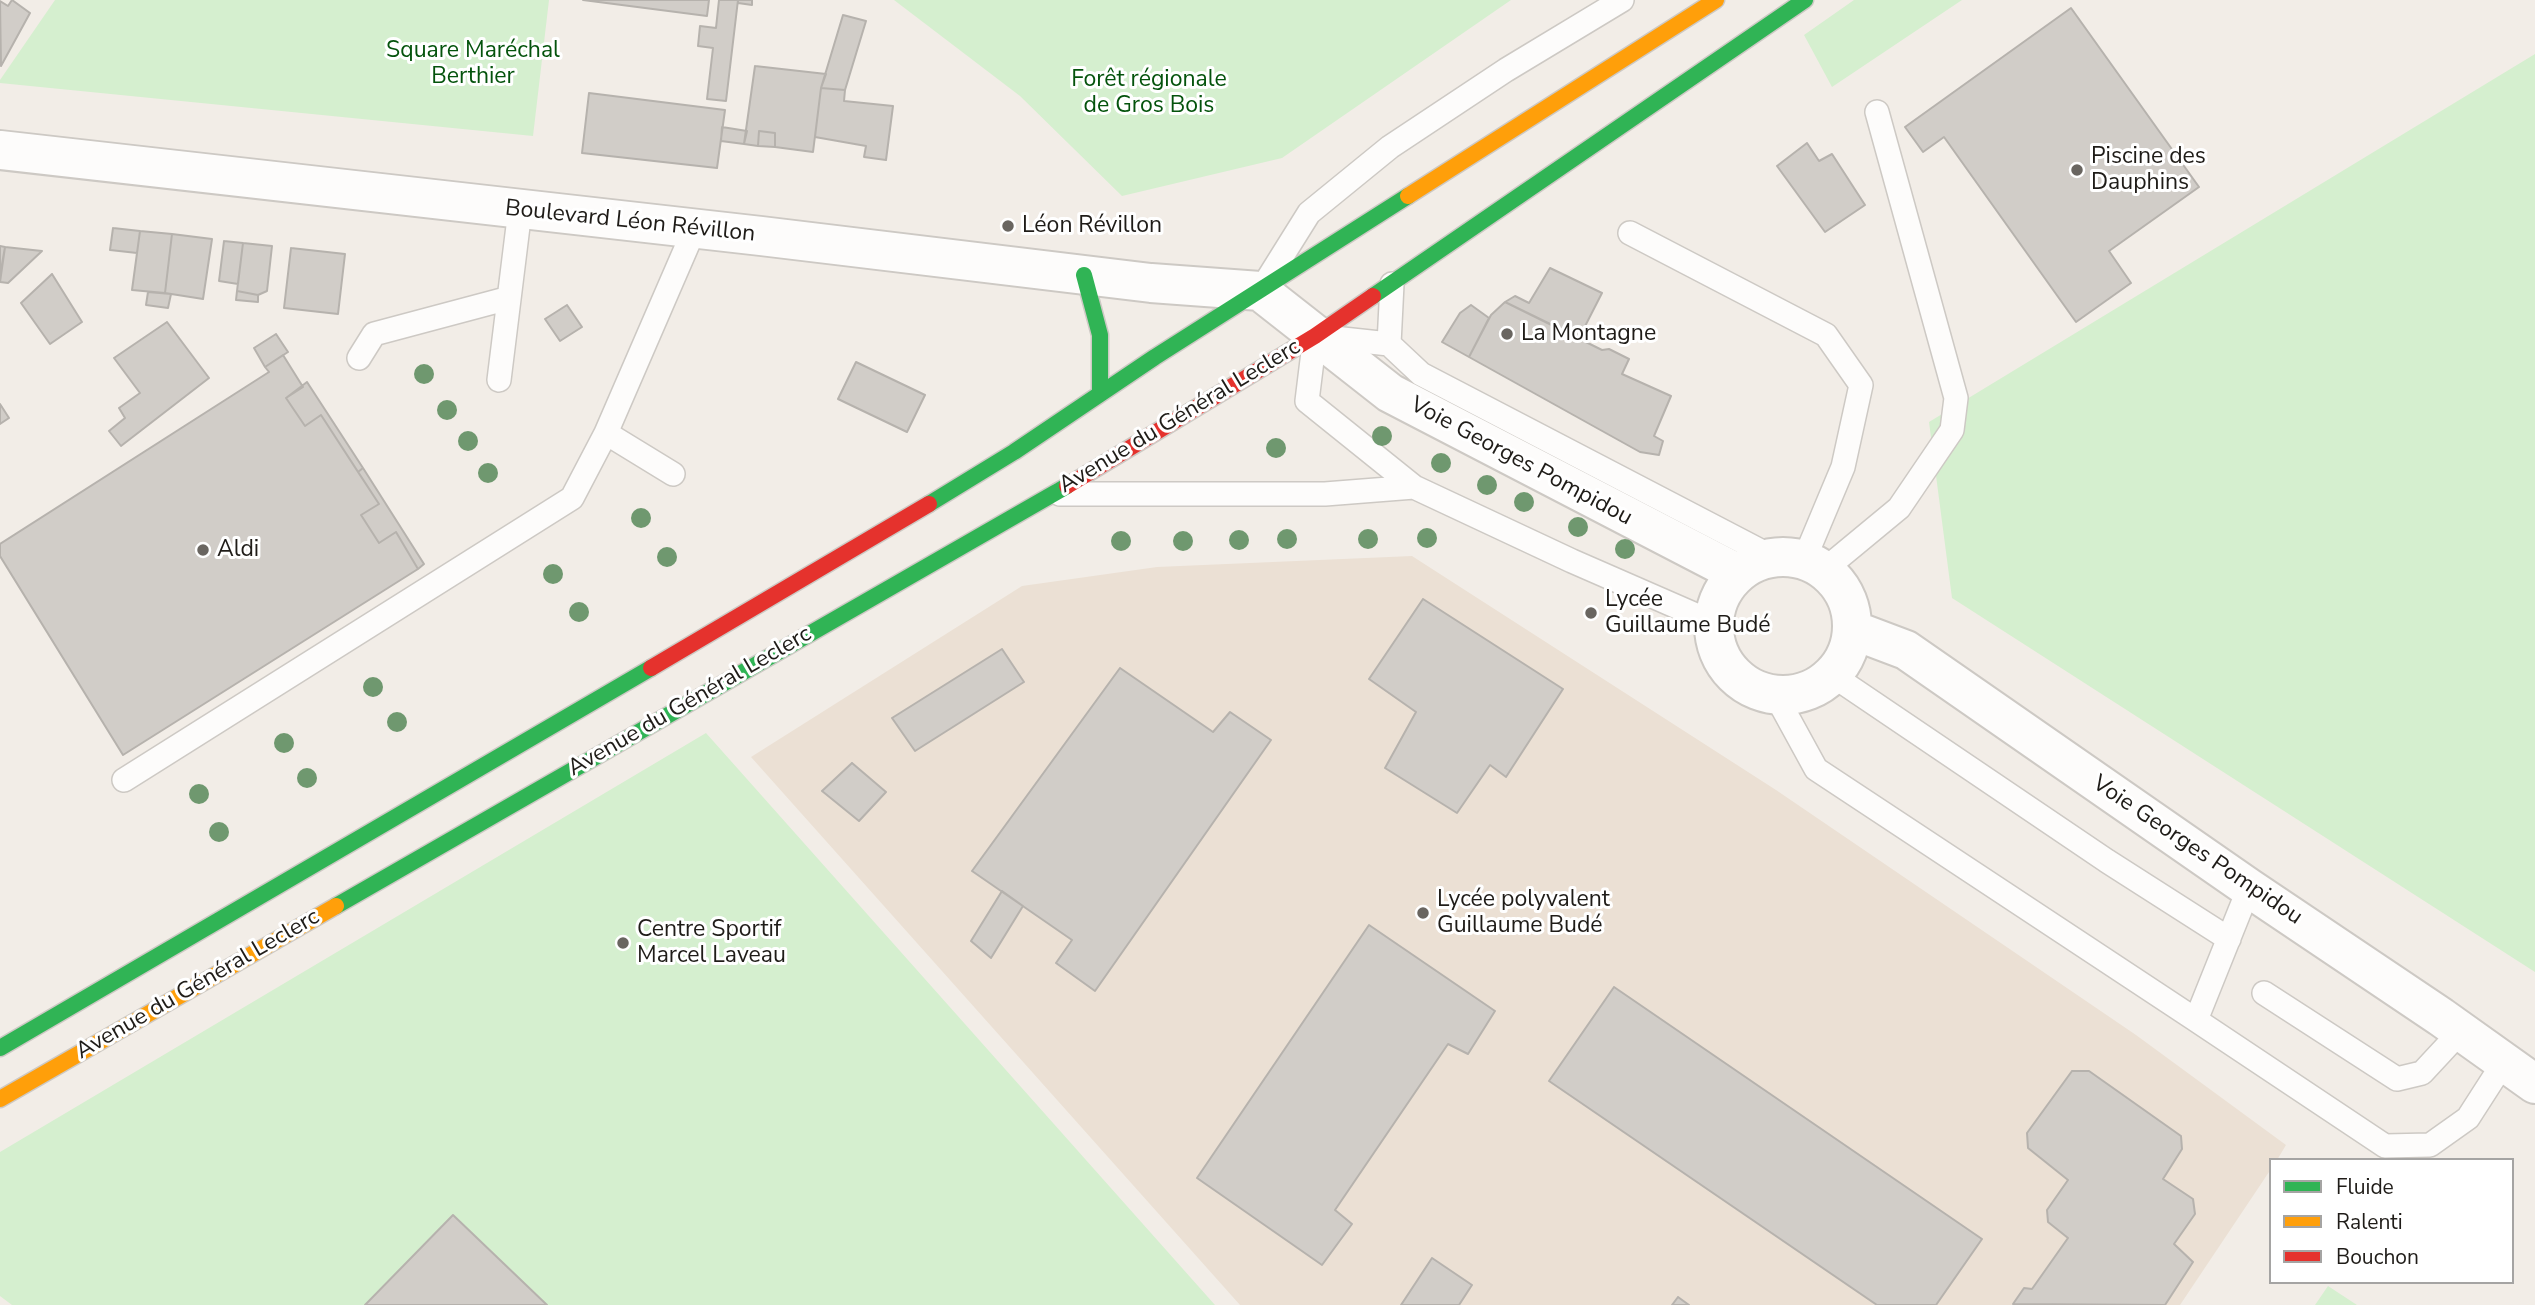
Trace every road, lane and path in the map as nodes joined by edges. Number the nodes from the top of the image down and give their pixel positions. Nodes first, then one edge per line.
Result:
1 (1622, 0) edge
2 (1716, 0) edge
3 (1805, 0) edge
4 (1877, 112) dead end
5 (0, 150) edge
6 (520, 210) junction
7 (694, 230) junction
8 (1630, 233) dead end
9 (1084, 275) junction
10 (1392, 284) junction
11 (1260, 291) junction
12 (509, 298) junction
13 (1315, 336) junction
14 (1389, 344) junction
15 (359, 359) dead end
16 (499, 380) dead end
17 (1100, 394) junction
18 (606, 433) junction
19 (673, 474) dead end
20 (1413, 487) junction
21 (1053, 494) junction
22 (1801, 563) junction
23 (1737, 573) junction
24 (1714, 623) junction
25 (1853, 630) junction
26 (1832, 675) junction
27 (1776, 696) junction
28 (124, 780) dead end
29 (2249, 888) junction
30 (2229, 939) junction
31 (2264, 993) dead end
32 (2196, 1020) junction
33 (2461, 1031) junction
34 (0, 1048) edge
35 (2504, 1062) junction
36 (2535, 1084) edge
37 (0, 1099) edge

1 - 11 lane, Avenue du Général Leclerc
2 - 11 main road
3 - 10 main road
4 - 22 lane
5 - 6 street, Boulevard Léon Révillon
6 - 7 street, Boulevard Léon Révillon
6 - 12 lane
7 - 9 street, Boulevard Léon Révillon
7 - 18 lane
8 - 22 lane
9 - 11 street, Boulevard Léon Révillon
9 - 17 main road
10 - 13 main road
10 - 14 lane
11 - 13 street, Avenue du Général Leclerc
11 - 17 main road, Avenue du Général Leclerc
12 - 15 lane
12 - 16 lane
13 - 14 lane
13 - 20 lane
13 - 21 main road, Avenue du Général Leclerc
13 - 23 street, Voie Georges Pompidou
14 - 22 lane
17 - 34 main road, Avenue du Général Leclerc
18 - 19 lane
18 - 28 lane
20 - 21 lane
20 - 24 lane
21 - 37 main road, Avenue du Général Leclerc
22 - 23 street
22 - 25 street
23 - 24 street
24 - 27 street
25 - 26 street
25 - 29 street, Voie Georges Pompidou
26 - 27 street
26 - 30 lane
27 - 32 lane
29 - 30 lane
29 - 33 street, Voie Georges Pompidou
30 - 32 lane
31 - 33 lane
32 - 35 lane
33 - 35 street, Voie Georges Pompidou
35 - 36 street, Voie Georges Pompidou

